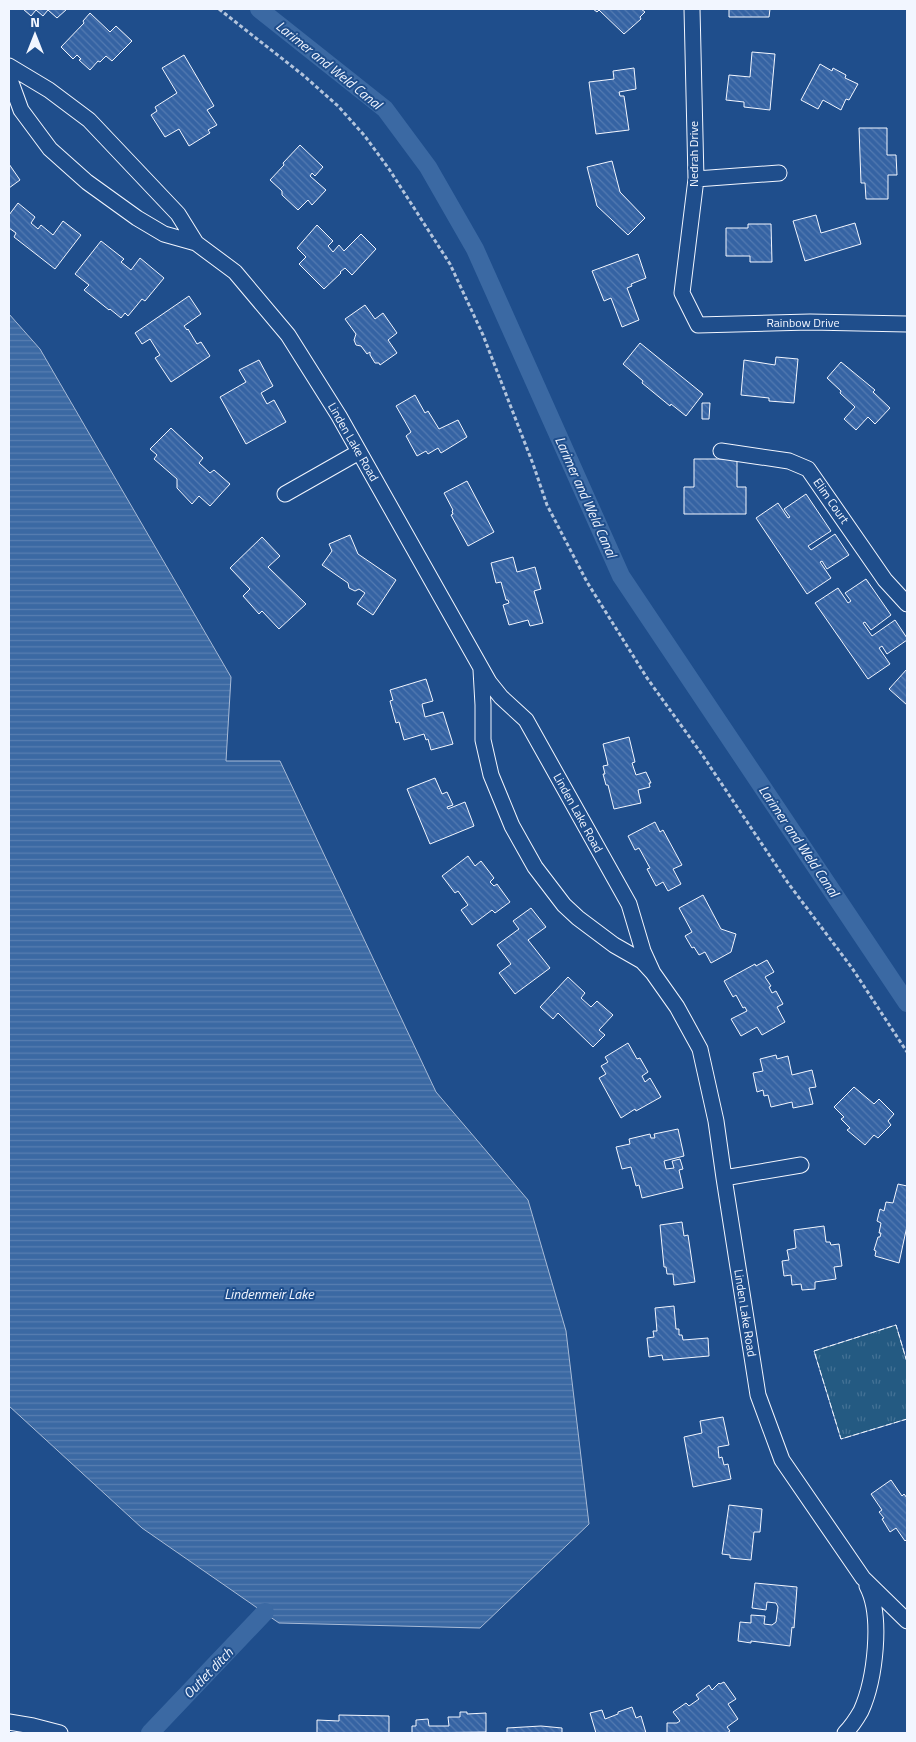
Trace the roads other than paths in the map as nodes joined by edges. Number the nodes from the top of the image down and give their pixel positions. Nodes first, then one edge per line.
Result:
1 (692, 9) edge
2 (9, 66) edge
3 (9, 77) edge
4 (778, 173) dead end
5 (696, 179) junction
6 (196, 243) junction
7 (907, 324) edge
8 (698, 325) joint
9 (721, 451) dead end
10 (360, 452) junction
11 (285, 494) dead end
12 (907, 604) edge
13 (480, 666) junction
14 (653, 973) junction
15 (801, 1165) dead end
16 (724, 1178) junction
17 (863, 1578) junction
18 (907, 1621) edge
19 (9, 1722) edge
20 (60, 1733) edge
21 (845, 1733) edge

1 - 5 street, Nedrah Drive
2 - 6 street, Linden Lake Road
3 - 6 street, Linden Lake Road
4 - 5 street
5 - 8 street, Nedrah Drive
6 - 10 street, Linden Lake Road
7 - 8 street, Rainbow Drive
9 - 12 street, Elim Court
10 - 11 street
10 - 13 street, Linden Lake Road
13 - 14 street, Linden Lake Road
13 - 14 street, Linden Lake Road
14 - 16 street, Linden Lake Road
15 - 16 street
16 - 17 street, Linden Lake Road
17 - 18 street, Linden Lake Road
17 - 21 street
19 - 20 street

